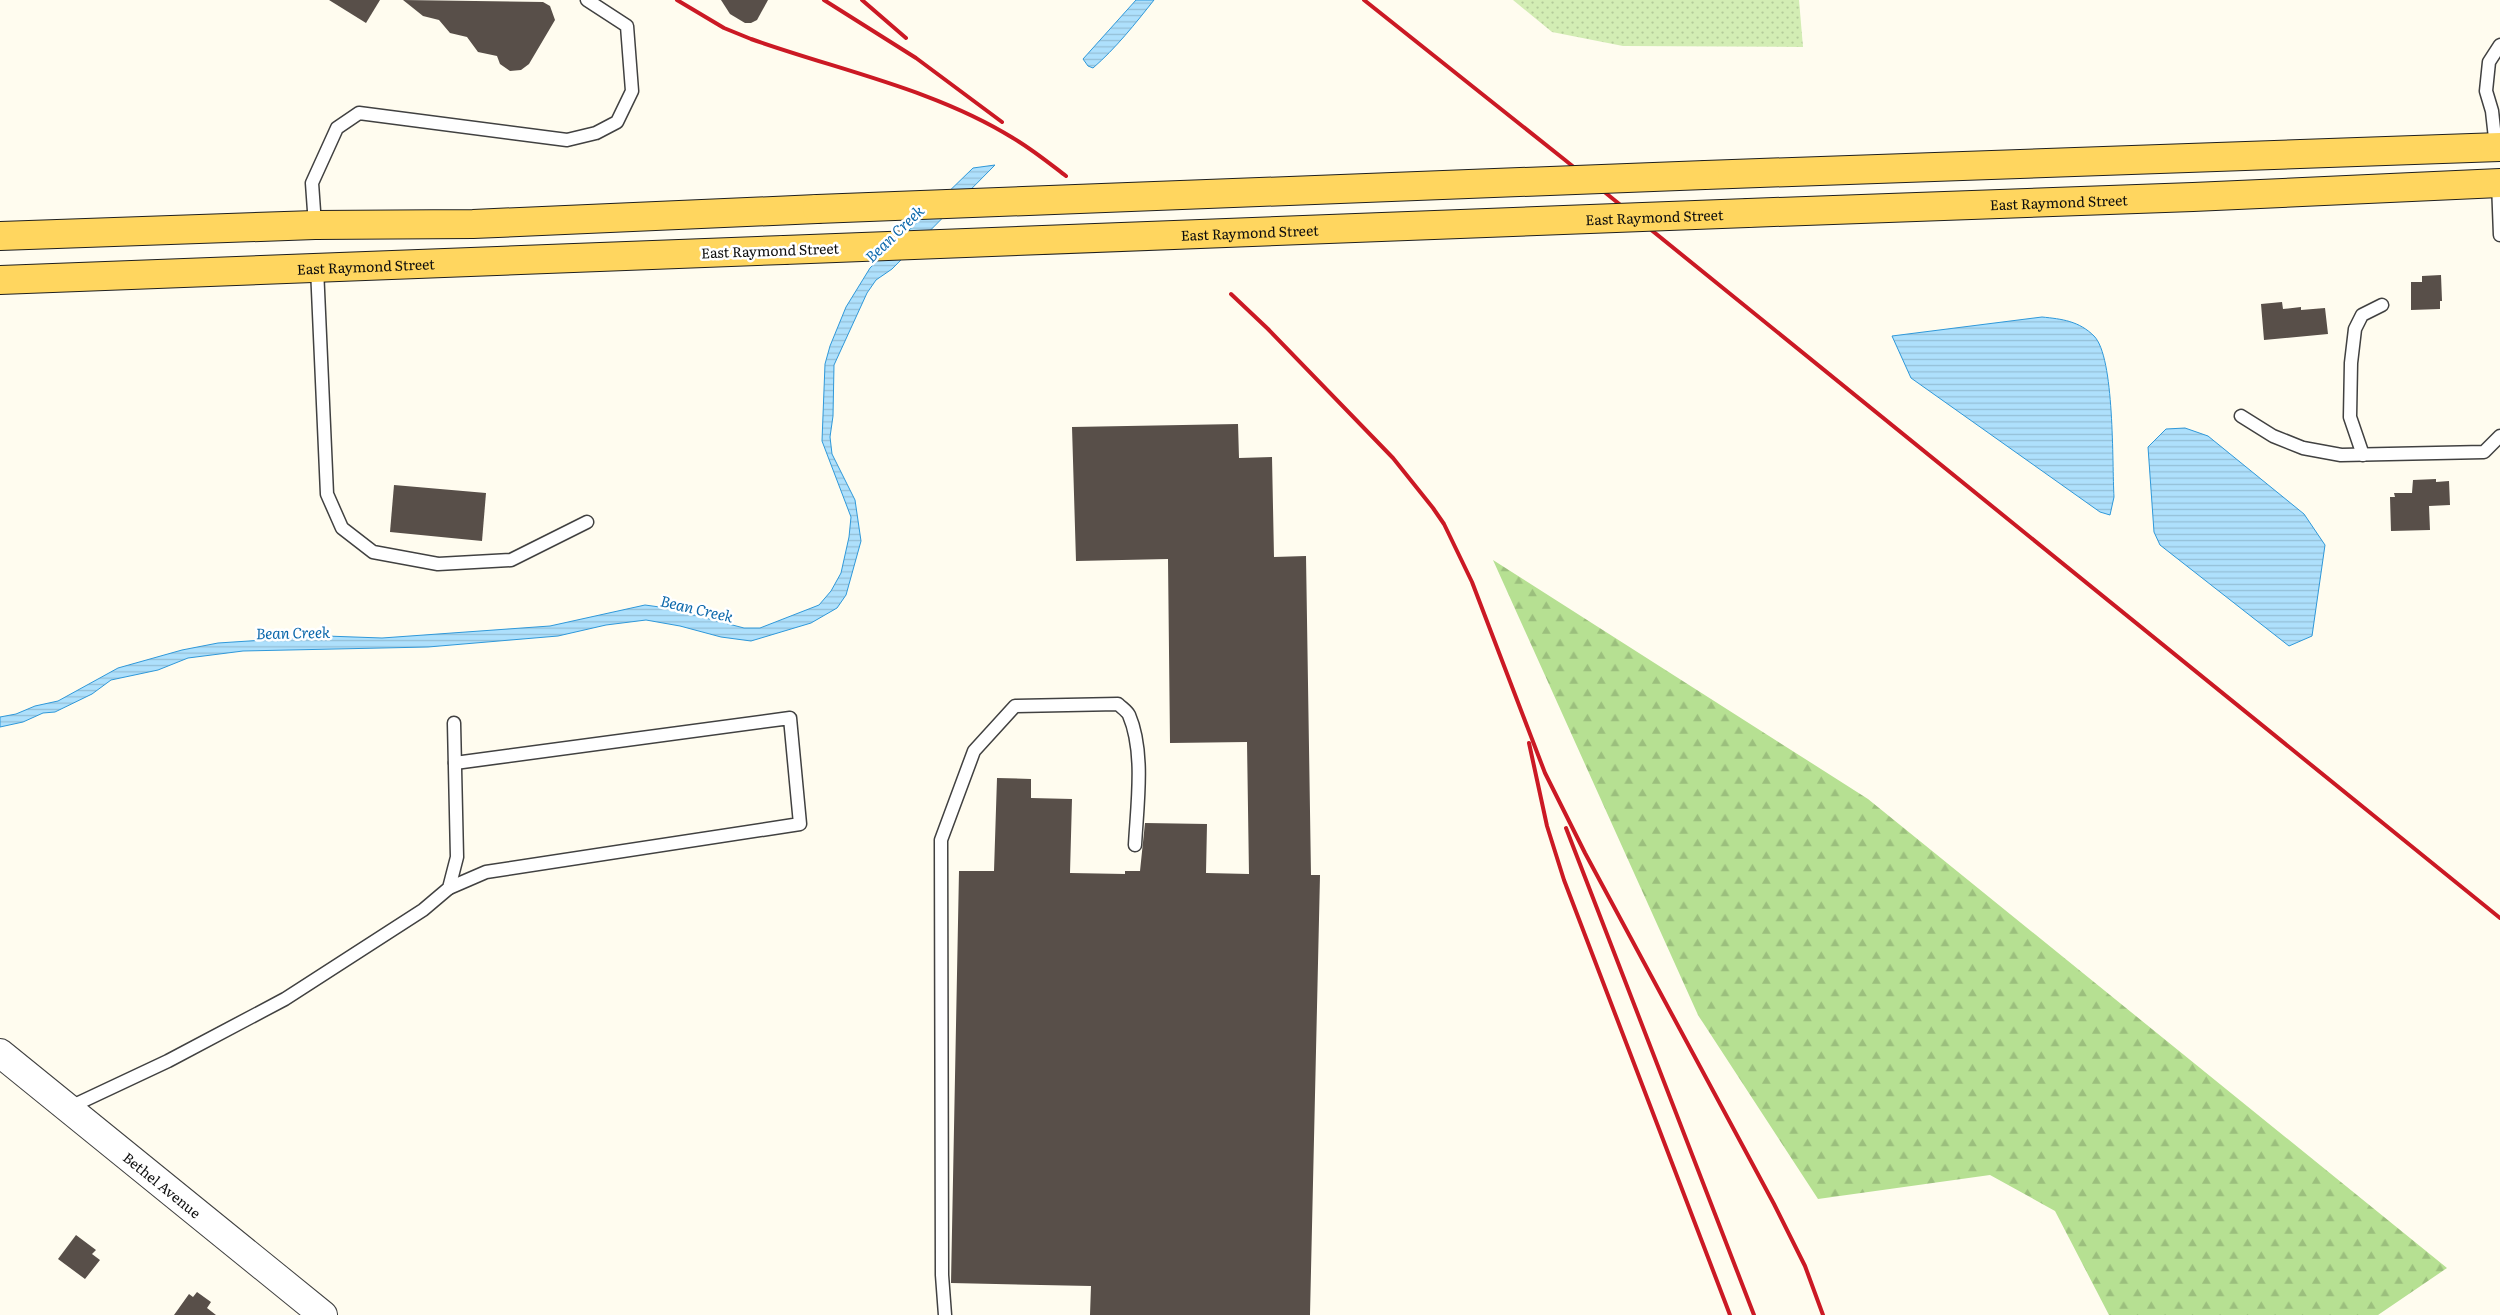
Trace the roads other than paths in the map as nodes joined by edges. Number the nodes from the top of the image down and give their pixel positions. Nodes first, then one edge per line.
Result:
1 (588, 0) edge
2 (2500, 45) edge
3 (2498, 147) edge
4 (2499, 183) edge
5 (315, 225) junction
6 (2500, 235) edge
7 (0, 236) edge
8 (317, 268) junction
9 (0, 280) edge
10 (2382, 304) dead end
11 (2241, 416) dead end
12 (2500, 436) edge
13 (2363, 455) junction
14 (587, 522) dead end
15 (454, 723) dead end
16 (454, 763) junction
17 (1135, 845) dead end
18 (449, 888) junction
19 (0, 1054) edge
20 (68, 1108) junction
21 (323, 1315) edge
22 (946, 1315) edge

1 - 5 lane
2 - 3 lane
3 - 4 main road
3 - 5 main road, bridge
4 - 6 lane
4 - 8 main road, East Raymond Street, bridge
5 - 7 main road
5 - 8 main road
8 - 9 main road, East Raymond Street
8 - 14 lane
10 - 13 lane
11 - 13 lane
12 - 13 lane
15 - 16 lane
16 - 18 lane
16 - 18 lane
17 - 22 lane
18 - 20 lane
19 - 20 street, Bethel Avenue
20 - 21 street, Bethel Avenue

